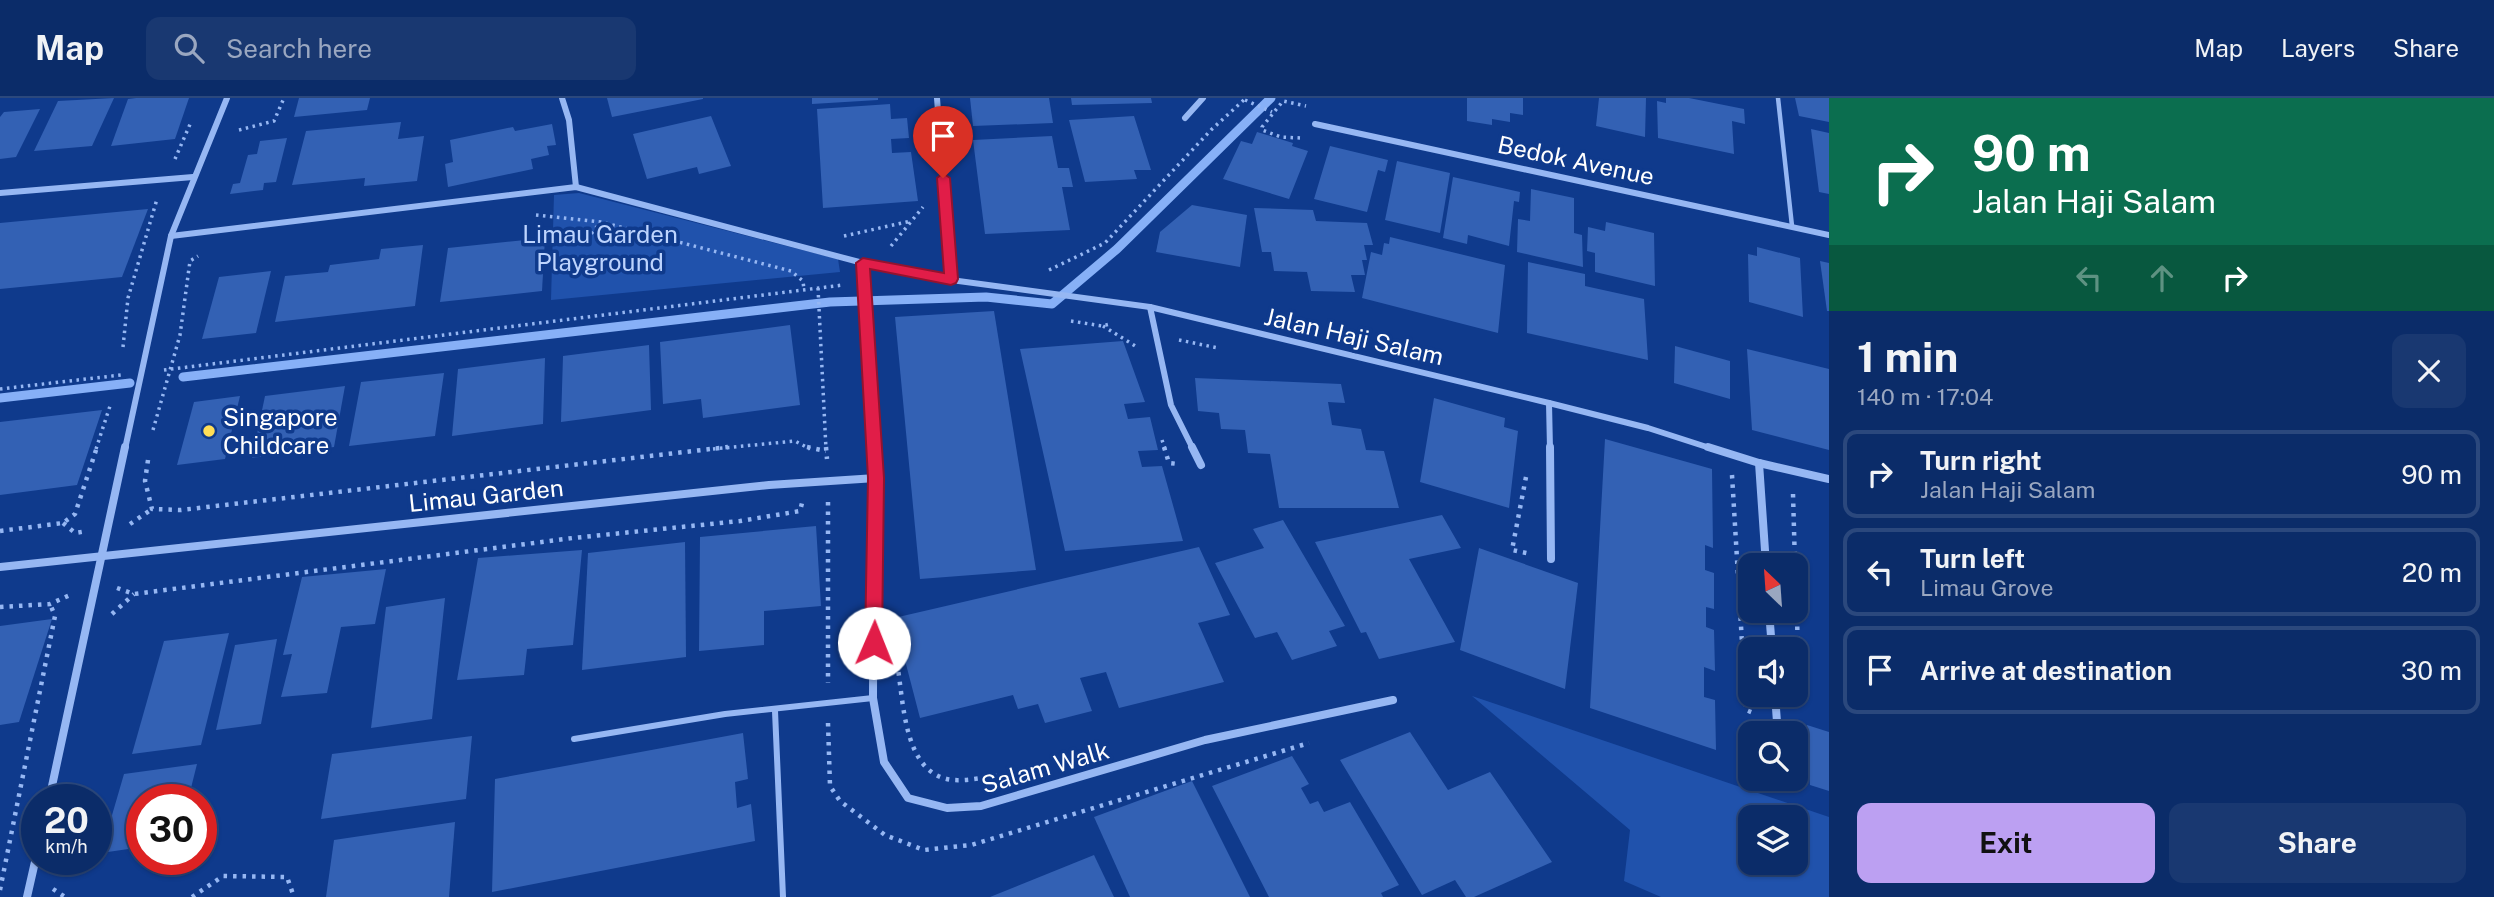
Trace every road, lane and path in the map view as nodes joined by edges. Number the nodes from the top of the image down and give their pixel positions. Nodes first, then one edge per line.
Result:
1 (228, 98) edge
2 (284, 98) edge
3 (562, 98) edge
4 (937, 98) edge
5 (1203, 98) edge
6 (1779, 98) edge
7 (1246, 99) edge
8 (1272, 112) dead end
9 (195, 114) dead end
10 (1185, 118) dead end
11 (1315, 124) dead end
12 (234, 132) dead end
13 (193, 177) junction
14 (165, 179) junction
15 (576, 187) junction
16 (0, 193) edge
17 (925, 201) dead end
18 (527, 215) dead end
19 (912, 221) junction
20 (601, 222) junction
21 (1792, 226) junction
22 (1829, 235) edge
23 (171, 236) junction
24 (843, 236) dead end
25 (587, 239) dead end
26 (891, 247) dead end
27 (210, 250) dead end
28 (863, 263) junction
29 (1047, 271) dead end
30 (951, 279) junction
31 (864, 283) junction
32 (818, 288) junction
33 (804, 290) junction
34 (1150, 307) junction
35 (122, 349) dead end
36 (121, 362) dead end
37 (173, 369) junction
38 (142, 372) junction
39 (119, 375) junction
40 (0, 388) edge
41 (115, 388) dead end
42 (111, 401) dead end
43 (1549, 403) junction
44 (150, 441) dead end
45 (826, 451) junction
46 (148, 454) dead end
47 (1759, 463) junction
48 (1200, 465) dead end
49 (1732, 473) dead end
50 (876, 478) junction
51 (1829, 479) edge
52 (828, 481) junction
53 (1792, 489) dead end
54 (803, 500) dead end
55 (815, 500) dead end
56 (828, 501) junction
57 (0, 531) edge
58 (1765, 553) edge
59 (1795, 553) edge
60 (101, 555) junction
61 (1551, 559) dead end
62 (0, 567) edge
63 (93, 591) junction
64 (50, 604) junction
65 (0, 607) edge
66 (896, 655) dead end
67 (873, 698) junction
68 (1394, 700) dead end
69 (828, 705) junction
70 (775, 711) junction
71 (1774, 721) edge
72 (574, 739) dead end
73 (1312, 743) dead end
74 (1013, 773) dead end
75 (52, 784) edge
76 (32, 875) edge
77 (52, 889) dead end
78 (0, 890) edge
79 (27, 897) edge
80 (65, 897) edge
81 (192, 897) edge
82 (294, 897) edge
83 (783, 897) edge

1 - 13 street
2 - 12 path
3 - 15 street
4 - 30 street
5 - 10 street
6 - 21 lane
7 - 8 path
7 - 29 path
9 - 14 path
11 - 21 street, Bedok Avenue
13 - 14 street
13 - 23 street
14 - 16 street
14 - 35 path
15 - 23 street
15 - 28 street
17 - 19 path
18 - 20 path
19 - 24 path
19 - 26 path
20 - 25 path
20 - 33 path
21 - 22 street, Bedok Avenue
23 - 38 street
27 - 37 path
28 - 30 street, Jalan Haji Salam
28 - 31 street, Salam Walk
30 - 34 street, Jalan Haji Salam
31 - 32 path
31 - 50 street, Salam Walk
32 - 33 path
32 - 45 path
33 - 37 path
34 - 43 street, Jalan Haji Salam
34 - 48 street
36 - 39 path
37 - 38 path
37 - 44 path
38 - 39 path
38 - 60 street
39 - 40 path
39 - 41 path
42 - 57 path
43 - 47 street, Jalan Haji Salam
43 - 61 street
45 - 46 path
45 - 52 path
47 - 51 street, Jalan Haji Salam
47 - 58 street
49 - 71 path
50 - 52 street, Limau Garden
50 - 67 street, Salam Walk
52 - 56 path
52 - 60 street, Limau Garden
53 - 59 path
54 - 63 path
55 - 56 path
56 - 69 path
60 - 62 street, Limau Garden
60 - 63 street
63 - 64 path
63 - 75 street
64 - 65 path
64 - 78 path
66 - 74 path
67 - 68 street, Salam Walk
67 - 69 lane
69 - 70 lane
69 - 73 path
70 - 72 lane
70 - 83 lane
76 - 79 street
77 - 80 path
81 - 82 path

